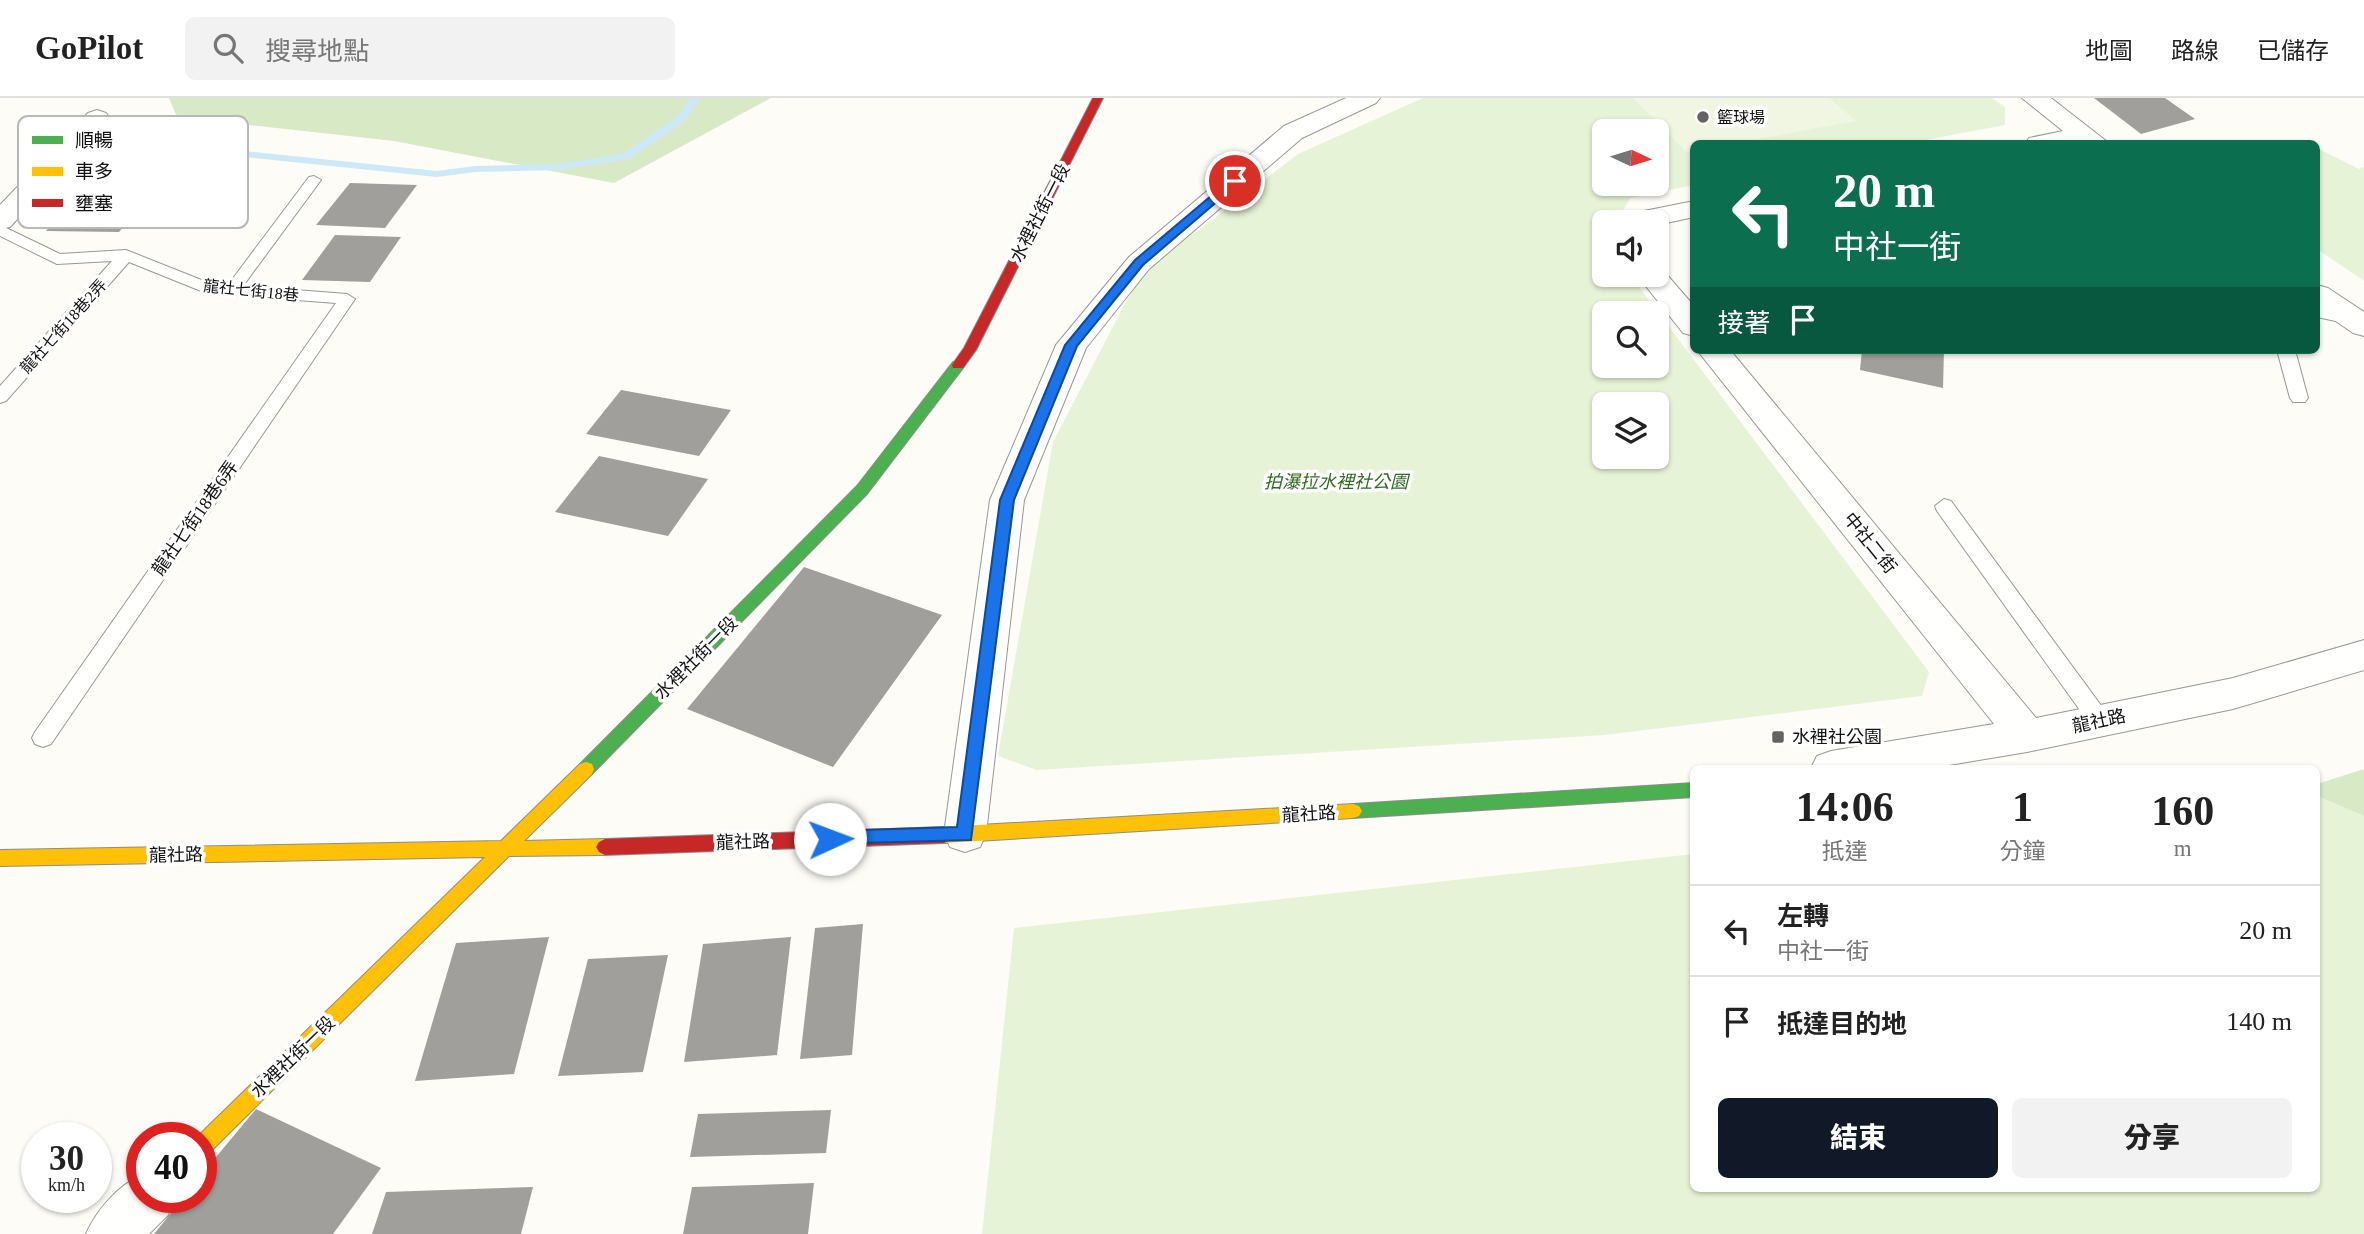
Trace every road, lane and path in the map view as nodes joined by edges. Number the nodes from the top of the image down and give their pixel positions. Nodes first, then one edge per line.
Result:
1 (1098, 98) edge
2 (1367, 98) edge
3 (2035, 98) edge
4 (2090, 139) edge
5 (314, 180) dead end
6 (18, 202) edge
7 (1690, 210) edge
8 (1669, 214) edge
9 (0, 221) edge
10 (0, 230) edge
11 (126, 255) junction
12 (1662, 287) edge
13 (232, 290) junction
14 (2320, 296) edge
15 (346, 299) joint
16 (2320, 313) edge
17 (1690, 321) edge
18 (2360, 323) edge
19 (1716, 354) edge
20 (2287, 354) edge
21 (0, 397) edge
22 (2299, 398) dead end
23 (1944, 506) dead end
24 (2364, 655) edge
25 (2100, 721) junction
26 (2027, 736) junction
27 (43, 738) dead end
28 (1848, 765) edge
29 (1690, 790) edge
30 (965, 834) junction
31 (505, 850) junction
32 (0, 858) edge
33 (217, 1131) edge
34 (134, 1213) edge
35 (112, 1234) edge

1 - 31 street, 水裡社街一段
2 - 30 street
3 - 4 street
5 - 13 lane
6 - 9 street
7 - 8 street
10 - 11 lane, 龍社七街18巷
11 - 13 lane, 龍社七街18巷
11 - 21 lane, 龍社七街18巷2弄
12 - 17 street
13 - 15 lane, 龍社七街18巷
14 - 18 street
15 - 27 lane, 龍社七街18巷6弄
16 - 18 lane
19 - 26 street, 中社二街
20 - 22 lane
23 - 25 lane
24 - 25 street, 龍社路
25 - 26 street, 龍社路
26 - 28 street, 龍社路
29 - 30 street, 龍社路
30 - 31 street, 龍社路
31 - 32 street, 龍社路
31 - 33 street, 水裡社街一段
34 - 35 street

